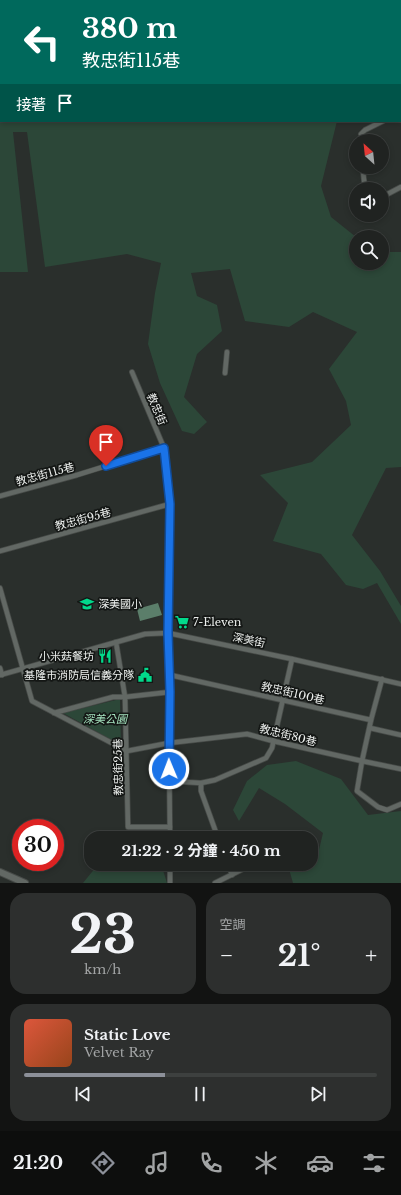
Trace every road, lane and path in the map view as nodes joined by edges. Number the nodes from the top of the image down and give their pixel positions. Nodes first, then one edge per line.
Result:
1 (381, 122) edge
2 (361, 134) dead end
3 (401, 187) edge
4 (389, 193) edge
5 (227, 352) dead end
6 (132, 372) dead end
7 (225, 373) dead end
8 (164, 448) junction
9 (0, 496) edge
10 (170, 504) junction
11 (0, 551) edge
12 (0, 588) edge
13 (168, 633) junction
14 (116, 642) junction
15 (292, 659) junction
16 (0, 668) edge
17 (23, 668) junction
18 (1, 675) edge
19 (170, 675) junction
20 (382, 679) junction
21 (401, 684) edge
22 (170, 692) junction
23 (125, 697) junction
24 (284, 700) junction
25 (54, 713) junction
26 (371, 720) junction
27 (370, 728) junction
28 (401, 735) edge
29 (273, 741) junction
30 (169, 743) junction
31 (127, 752) junction
32 (362, 761) junction
33 (401, 769) edge
34 (170, 781) junction
35 (201, 782) junction
36 (401, 804) edge
37 (170, 827) junction
38 (170, 831) edge
39 (215, 831) edge
40 (170, 871) edge
41 (231, 871) edge
42 (240, 871) edge
43 (0, 872) edge
44 (232, 875) junction
45 (25, 883) edge
46 (170, 883) edge
47 (215, 883) edge

1 - 2 street
3 - 4 street
5 - 7 street
6 - 8 street, 教忠街
8 - 9 street, 教忠街115巷
8 - 10 street, 教忠街
10 - 11 street, 教忠街95巷
10 - 13 street, 教忠街
12 - 17 street
13 - 14 street, 深美街
13 - 15 street, 深美街
13 - 19 street, 教忠街
14 - 17 street, 深美街
14 - 23 street, 教忠街25巷
15 - 20 street, 深美街
15 - 24 street
16 - 18 street
17 - 18 street, 深美街
17 - 25 street
19 - 22 street, 教忠街
19 - 24 street, 教忠街100巷
20 - 21 street, 深美街
20 - 26 street
22 - 23 street
22 - 30 street, 教忠街
23 - 25 street
23 - 31 street, 教忠街25巷
24 - 26 street, 教忠街100巷
24 - 29 street
25 - 31 street
26 - 27 street
27 - 28 street
27 - 32 street
29 - 30 street, 教忠街80巷
29 - 32 street, 教忠街80巷
29 - 35 street
30 - 31 street, 教忠街80巷
30 - 34 street, 教忠街
31 - 37 street, 教忠街25巷
32 - 33 street, 教忠街80巷
32 - 36 street
34 - 35 street
34 - 37 street, 教忠街
35 - 39 street
37 - 38 street, 教忠街
40 - 46 street
41 - 44 street
42 - 44 street
43 - 45 street
44 - 47 street

